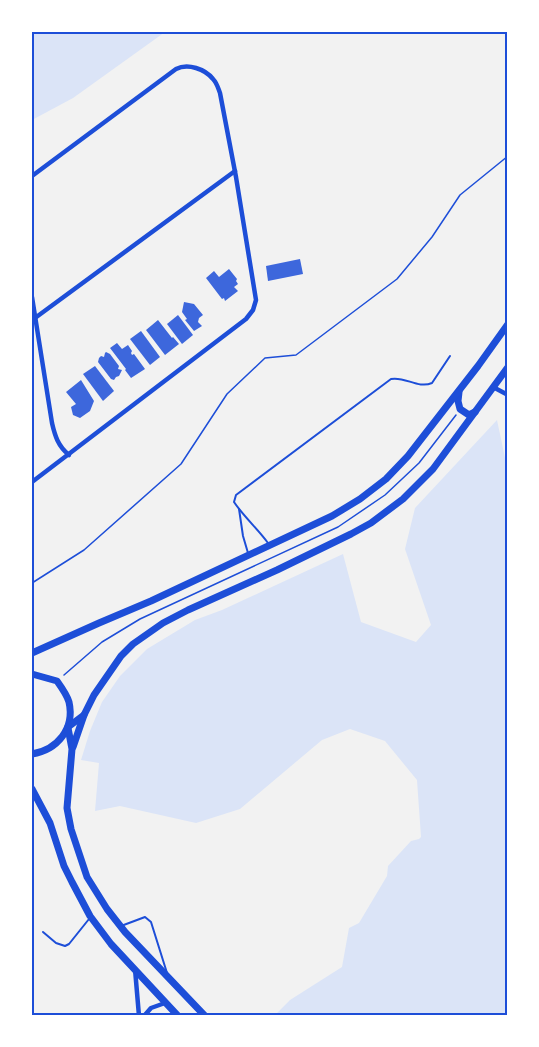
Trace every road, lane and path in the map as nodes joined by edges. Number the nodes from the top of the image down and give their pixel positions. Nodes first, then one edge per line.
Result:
1 (507, 156) edge
2 (235, 171) junction
3 (32, 176) edge
4 (32, 297) edge
5 (35, 318) junction
6 (507, 324) edge
7 (450, 356) dead end
8 (507, 367) edge
9 (493, 387) junction
10 (460, 390) junction
11 (507, 395) edge
12 (475, 412) junction
13 (69, 455) junction
14 (32, 482) edge
15 (239, 508) junction
16 (270, 545) junction
17 (248, 555) junction
18 (32, 583) edge
19 (32, 653) edge
20 (32, 674) edge
21 (84, 715) junction
22 (68, 727) junction
23 (72, 749) junction
24 (32, 754) edge
25 (32, 789) edge
26 (90, 916) junction
27 (121, 926) junction
28 (43, 932) dead end
29 (135, 969) junction
30 (168, 976) junction
31 (165, 1002) junction
32 (204, 1015) edge
33 (139, 1016) edge
34 (144, 1016) edge
35 (178, 1016) edge

1 - 18 path
2 - 3 street
2 - 5 street
2 - 13 street
4 - 5 street
5 - 13 street
6 - 10 main road
7 - 15 lane
8 - 9 main road
9 - 11 street
9 - 12 main road
10 - 12 main road
10 - 16 main road
12 - 21 main road
13 - 14 street
15 - 16 lane
15 - 17 lane
16 - 17 main road
17 - 19 main road
20 - 22 main road
21 - 22 main road
21 - 23 main road
22 - 23 main road
22 - 24 main road
23 - 27 main road
25 - 26 main road
26 - 28 lane
26 - 29 main road
27 - 30 main road
27 - 30 lane
29 - 31 main road
29 - 33 street
30 - 32 main road
31 - 34 street
31 - 35 main road

